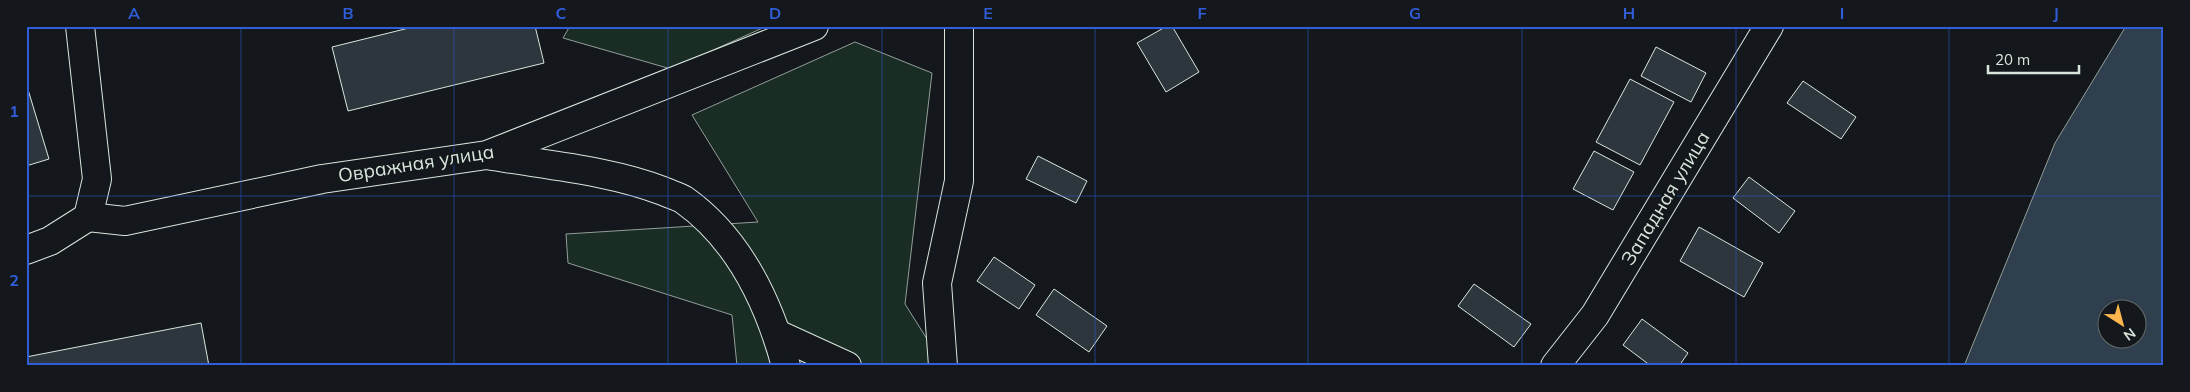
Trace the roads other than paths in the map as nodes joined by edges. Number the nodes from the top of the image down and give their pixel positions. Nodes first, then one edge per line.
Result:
1 (80, 26) edge
2 (814, 26) edge
3 (959, 26) edge
4 (1769, 26) edge
5 (487, 155) junction
6 (88, 217) junction
7 (26, 250) edge
8 (777, 334) junction
9 (786, 366) edge
10 (847, 366) edge
11 (943, 366) edge
12 (1555, 366) edge

1 - 6 street
2 - 5 street, Овражная улица
3 - 11 street
4 - 12 street, Западная улица
5 - 6 street, Овражная улица
5 - 8 street
6 - 7 street
8 - 9 street
8 - 10 street

